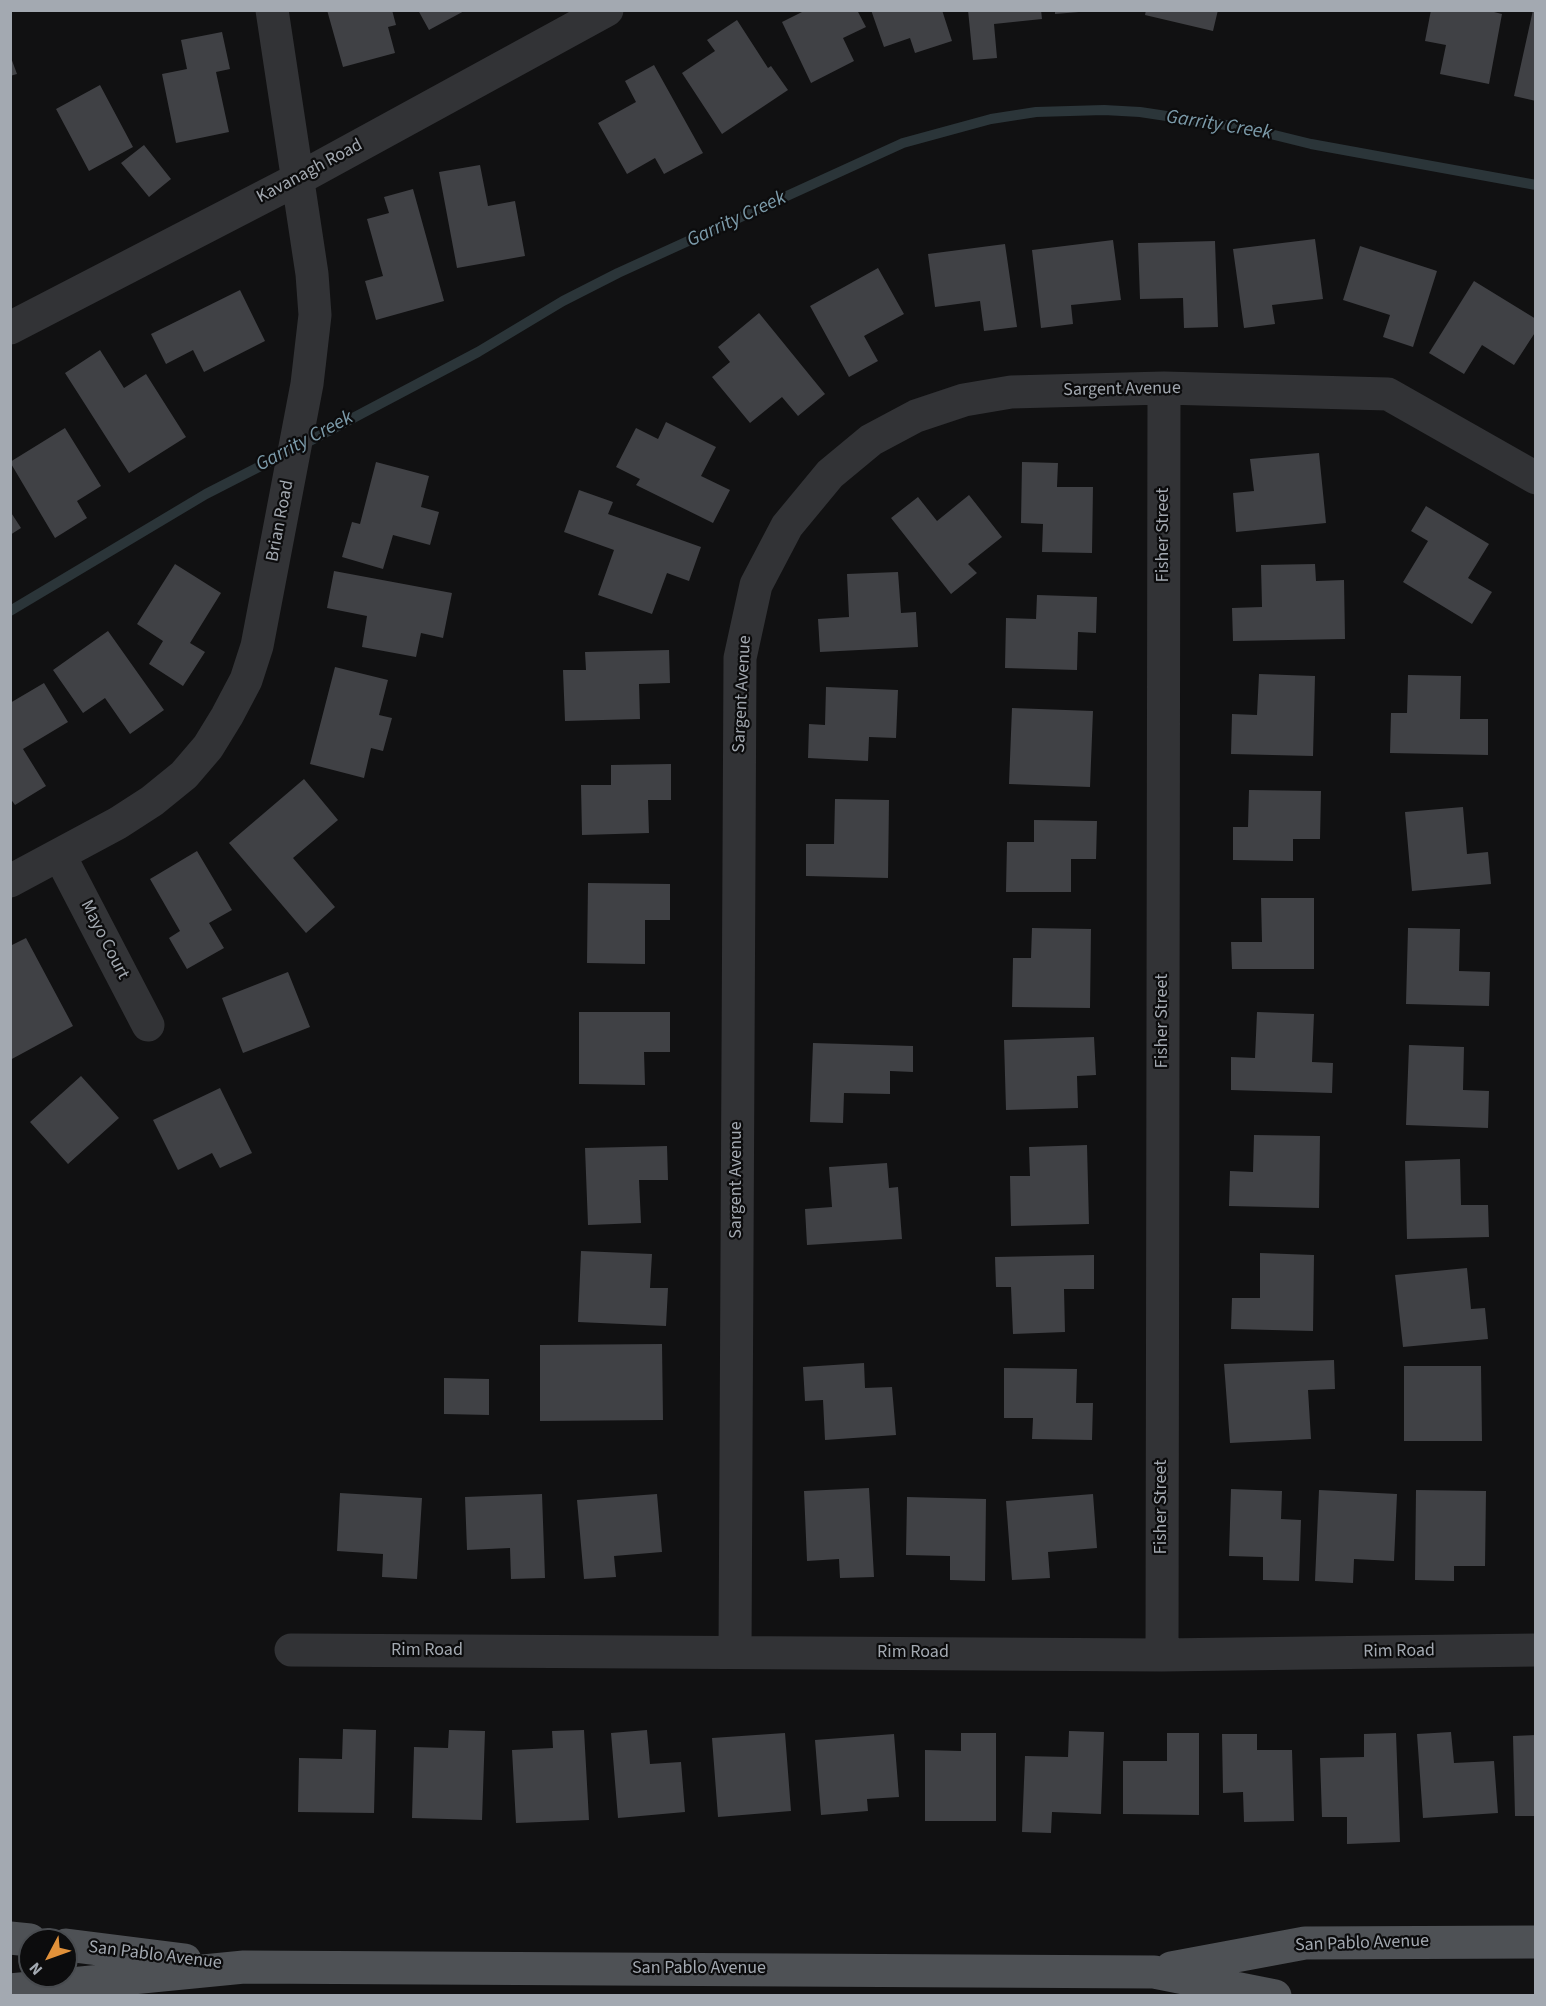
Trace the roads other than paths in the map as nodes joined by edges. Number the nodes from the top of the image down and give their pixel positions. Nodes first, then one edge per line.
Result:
1 (272, 10) edge
2 (607, 10) edge
3 (298, 179) junction
4 (10, 328) edge
5 (1164, 388) junction
6 (1536, 478) edge
7 (60, 856) junction
8 (10, 882) edge
9 (148, 1025) dead end
10 (291, 1650) dead end
11 (1536, 1650) edge
12 (735, 1652) junction
13 (1162, 1655) junction
14 (1536, 1942) edge
15 (78, 1946) edge
16 (244, 1967) junction
17 (1154, 1972) junction
18 (10, 1990) edge
19 (1275, 1995) edge

1 - 3 street, Brian Road
2 - 3 street, Kavanagh Road
3 - 4 street, Kavanagh Road
3 - 7 street, Brian Road
5 - 6 street, Sargent Avenue
5 - 12 street, Sargent Avenue
5 - 13 street, Fisher Street
7 - 8 street, Brian Road
7 - 9 street, Mayo Court
10 - 12 street, Rim Road
11 - 13 street, Rim Road
12 - 13 street, Rim Road
14 - 17 main road, San Pablo Avenue
15 - 16 main road, San Pablo Avenue
16 - 17 main road, San Pablo Avenue
16 - 18 main road, San Pablo Avenue
17 - 19 main road, San Pablo Avenue

